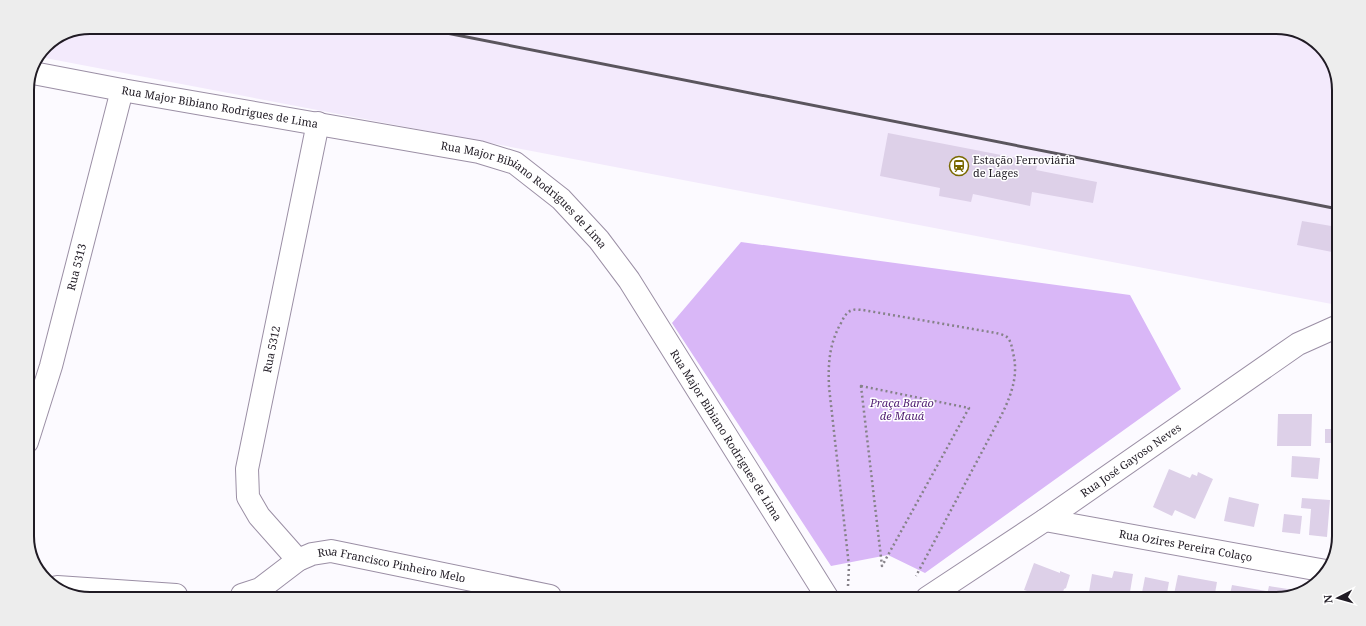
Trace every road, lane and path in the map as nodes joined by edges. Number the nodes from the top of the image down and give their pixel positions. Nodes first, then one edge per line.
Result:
1 (37, 74) edge
2 (122, 90) junction
3 (318, 123) junction
4 (1332, 329) edge
5 (34, 420) edge
6 (1045, 520) junction
7 (298, 560) junction
8 (882, 566) joint
9 (1320, 570) edge
10 (913, 580) dead end
11 (67, 588) edge
12 (848, 589) dead end
13 (131, 592) edge
14 (251, 592) edge
15 (531, 592) edge
16 (824, 592) edge
17 (936, 592) edge

1 - 2 street, Rua Major Bibiano Rodrigues de Lima
2 - 3 street, Rua Major Bibiano Rodrigues de Lima
2 - 5 street, Rua 5313
3 - 7 street, Rua 5312
3 - 16 street, Rua Major Bibiano Rodrigues de Lima
4 - 6 street, Rua José Gayoso Neves
6 - 9 street, Rua Ozires Pereira Colaço
6 - 17 street, Rua José Gayoso Neves
7 - 14 street, Rua Francisco Pinheiro Melo
7 - 15 street, Rua Francisco Pinheiro Melo
8 - 8 path
10 - 12 path
11 - 13 street

